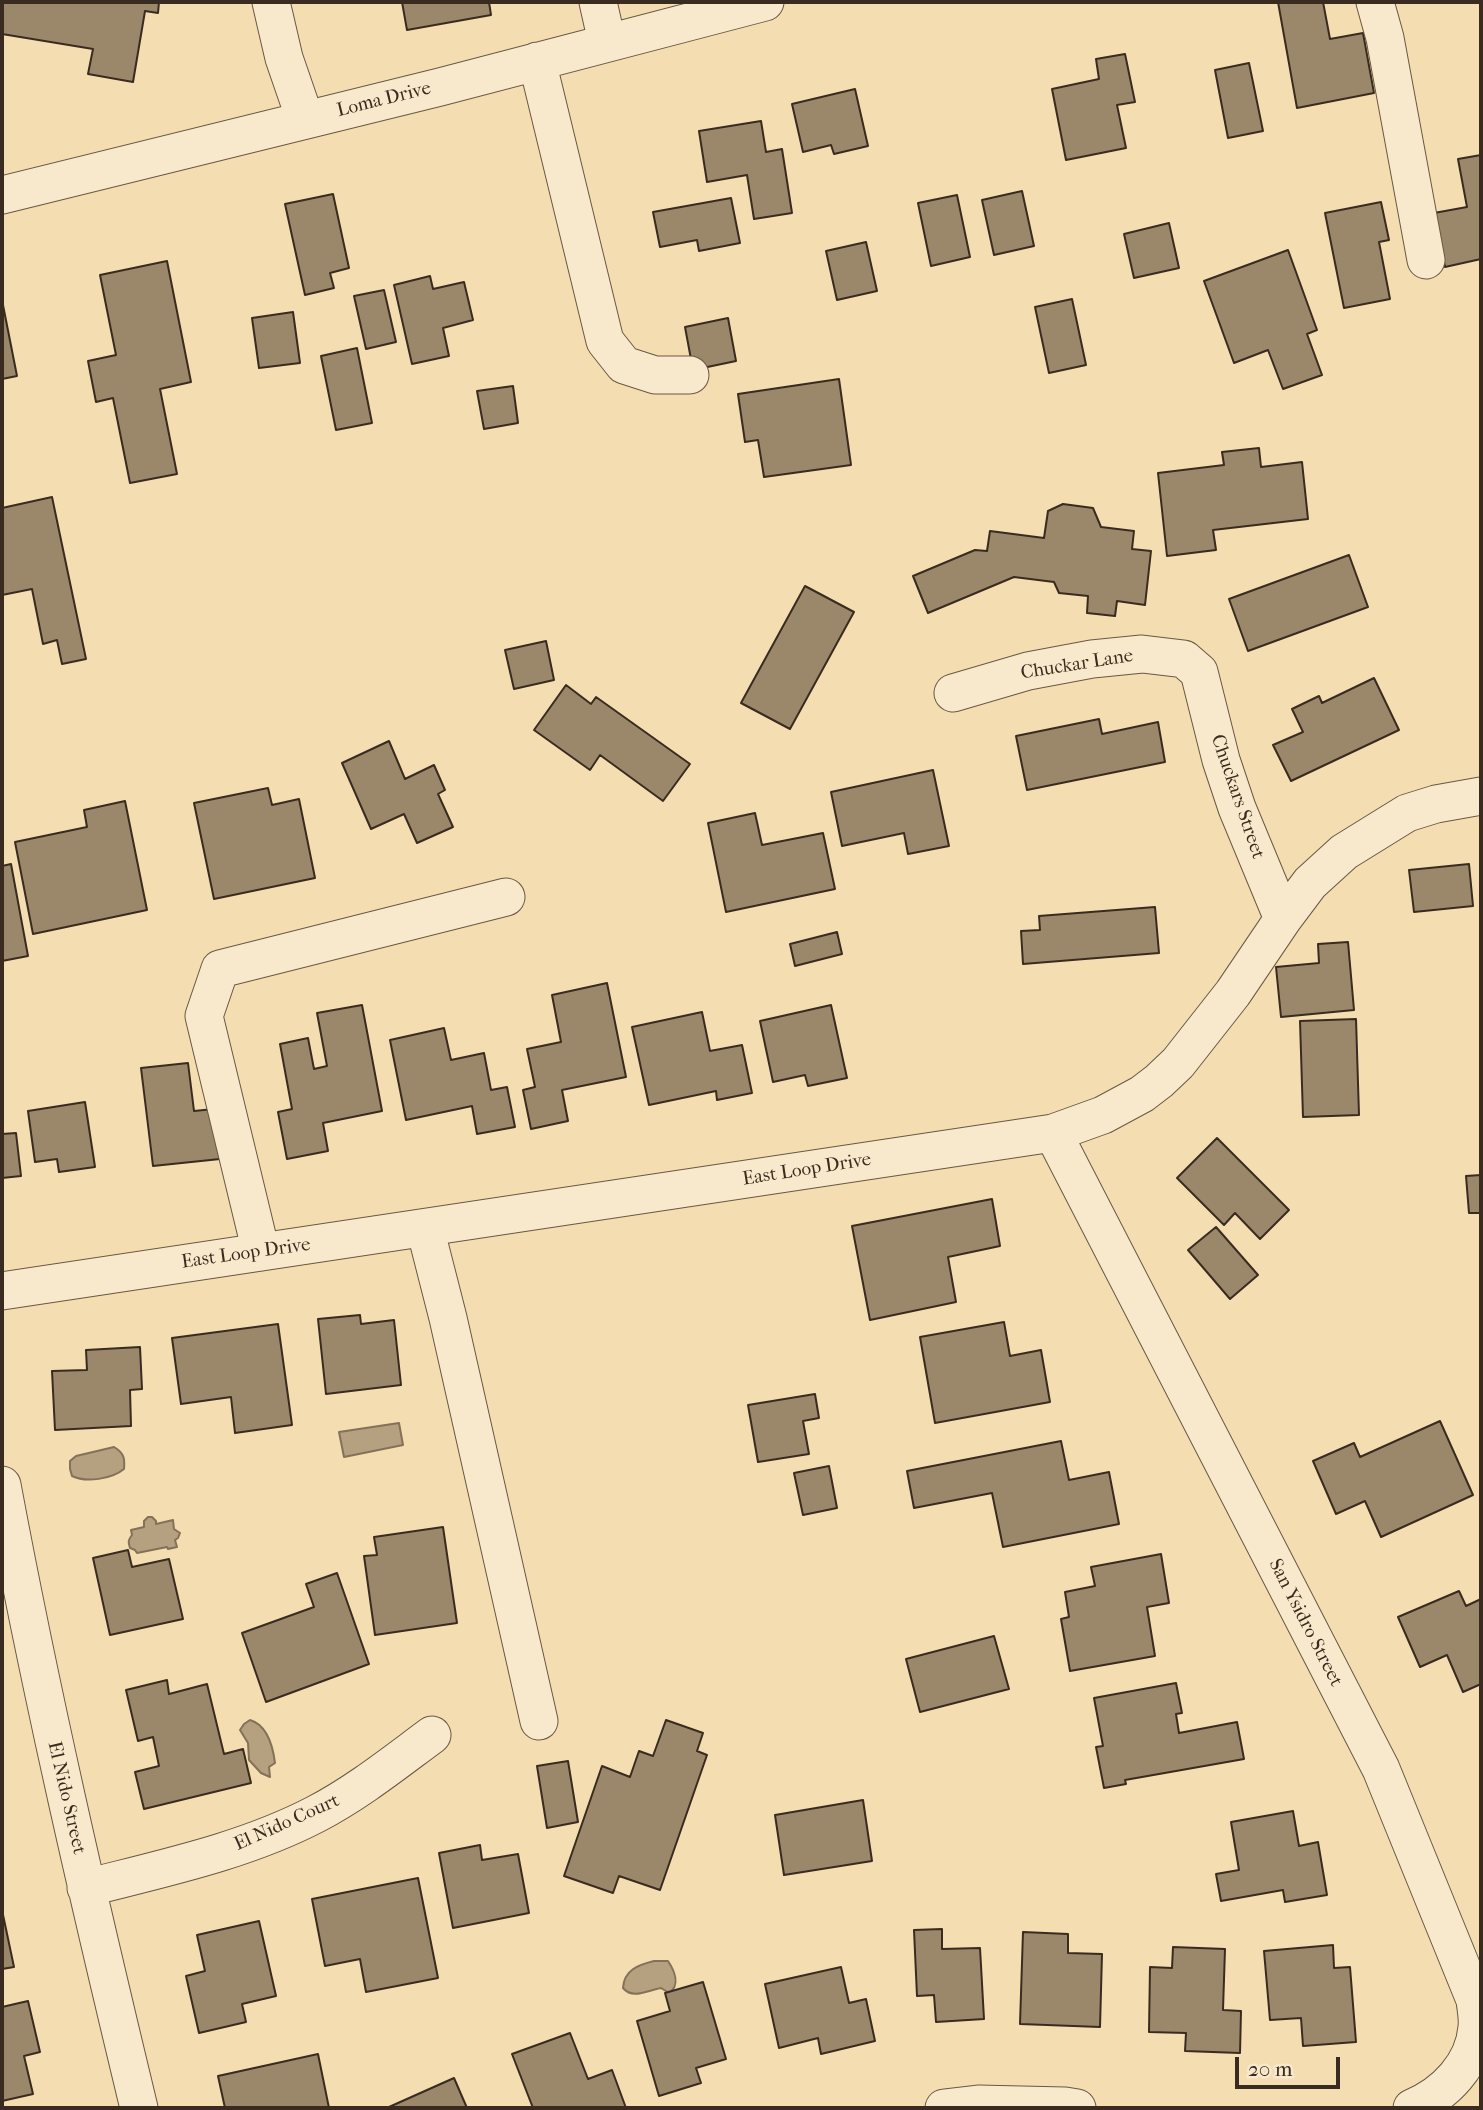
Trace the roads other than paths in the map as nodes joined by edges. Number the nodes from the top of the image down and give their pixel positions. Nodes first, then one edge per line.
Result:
1 (271, 2) edge
2 (598, 2) edge
3 (765, 2) edge
4 (1375, 2) edge
5 (607, 42) junction
6 (537, 61) junction
7 (304, 119) junction
8 (2, 195) edge
9 (1426, 260) dead end
10 (690, 375) dead end
11 (1199, 672) joint
12 (953, 693) dead end
13 (1481, 796) edge
14 (506, 897) dead end
15 (1283, 919) junction
16 (1053, 1133) junction
17 (425, 1228) junction
18 (261, 1252) junction
19 (2, 1291) edge
20 (2, 1485) edge
21 (539, 1721) dead end
22 (432, 1735) dead end
23 (86, 1888) junction
24 (139, 2108) edge
25 (944, 2108) edge
26 (1077, 2108) edge
27 (1412, 2108) edge

1 - 7 street
2 - 5 street
3 - 5 street, Loma Drive
4 - 9 street
5 - 6 street, Loma Drive
6 - 7 street, Loma Drive
6 - 10 street
7 - 8 street, Loma Drive
11 - 12 street, Chuckar Lane
11 - 15 street, Chuckars Street
13 - 15 street, East Loop Drive
14 - 18 street
15 - 16 street, East Loop Drive
16 - 17 street, East Loop Drive
16 - 27 street, San Ysidro Street
17 - 18 street, East Loop Drive
17 - 21 street
18 - 19 street, East Loop Drive
20 - 23 street, El Nido Street
22 - 23 street, El Nido Court
23 - 24 street, El Nido Street
25 - 26 street

